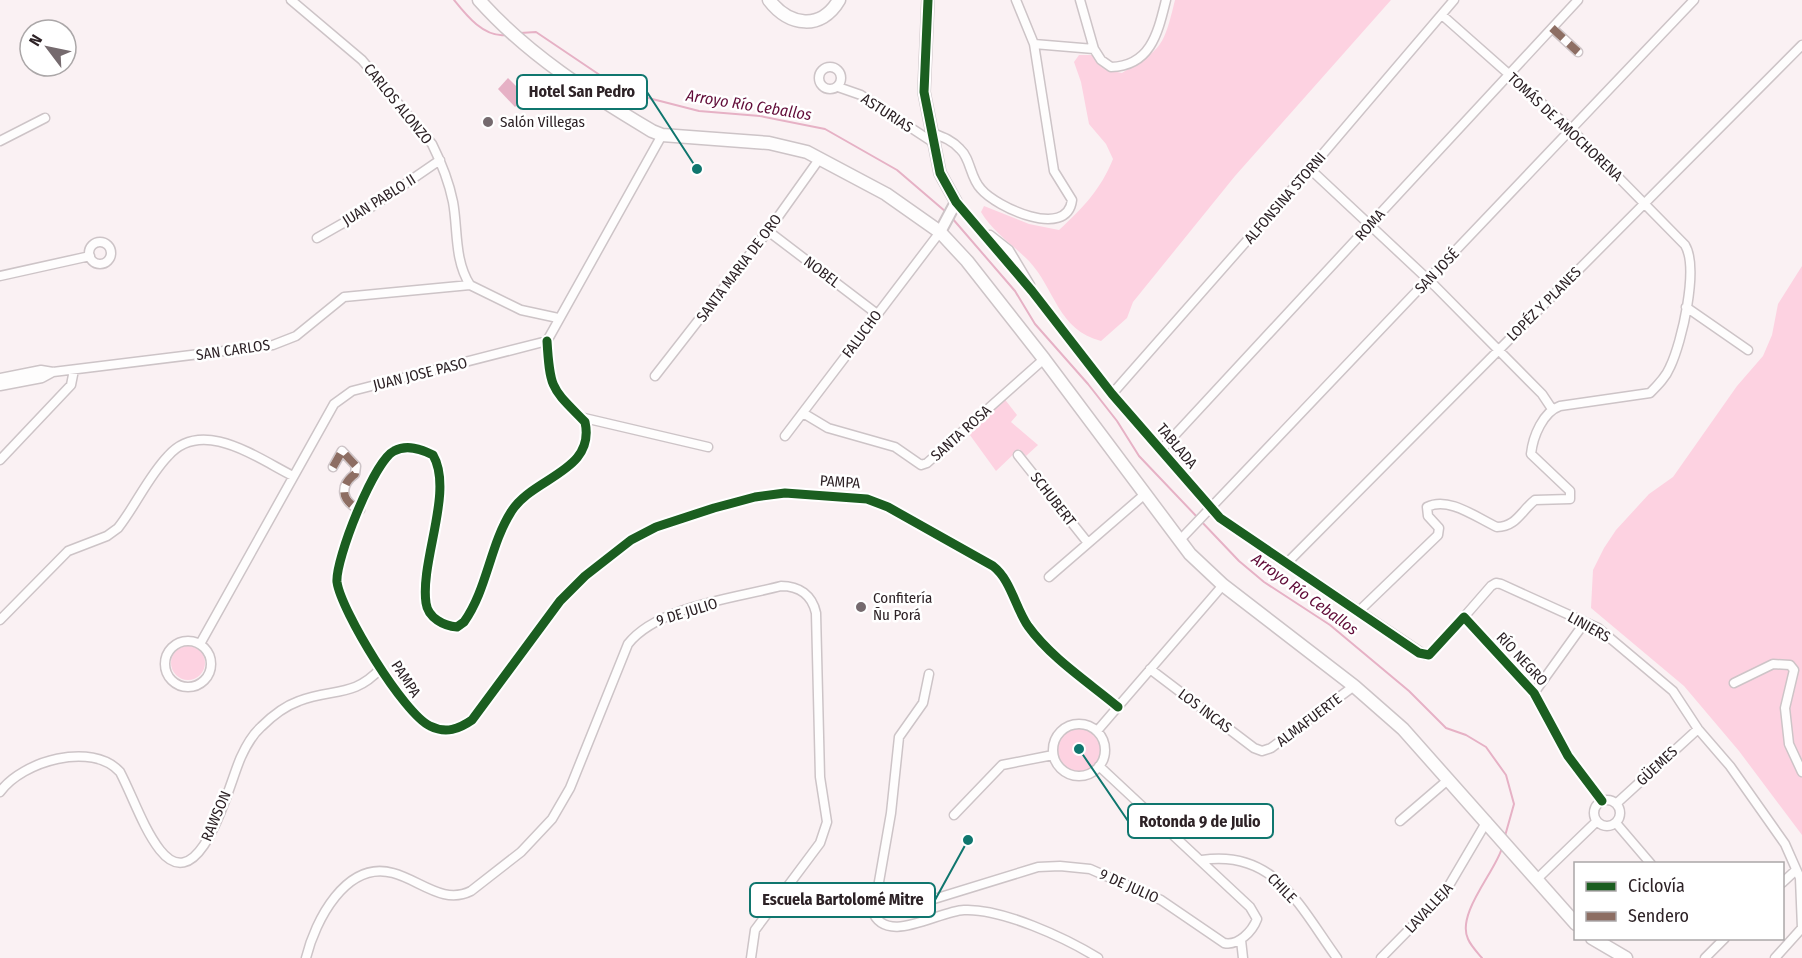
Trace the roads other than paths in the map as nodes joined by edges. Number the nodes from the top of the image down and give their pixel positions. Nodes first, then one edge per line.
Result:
1 (291, 0) edge
2 (769, 0) edge
3 (839, 0) edge
4 (928, 0) edge
5 (1016, 0) edge
6 (1080, 0) edge
7 (1166, 0) edge
8 (1454, 0) edge
9 (1578, 0) edge
10 (1694, 0) edge
11 (480, 1) edge
12 (1442, 15) junction
13 (1552, 28) junction
14 (1034, 44) junction
15 (1802, 45) edge
16 (1094, 49) junction
17 (1578, 52) dead end
18 (1508, 74) junction
19 (838, 87) dead end
20 (45, 118) dead end
21 (1572, 129) junction
22 (662, 135) junction
23 (933, 138) junction
24 (0, 141) edge
25 (820, 158) junction
26 (440, 160) junction
27 (1310, 169) junction
28 (1644, 203) junction
29 (954, 205) junction
30 (1369, 225) junction
31 (943, 227) junction
32 (768, 231) junction
33 (317, 238) dead end
34 (90, 256) dead end
35 (0, 276) edge
36 (1428, 280) junction
37 (470, 285) junction
38 (1686, 307) junction
39 (877, 314) junction
40 (558, 318) junction
41 (547, 341) junction
42 (1499, 349) junction
43 (1748, 350) dead end
44 (1044, 359) junction
45 (74, 369) junction
46 (53, 372) junction
47 (656, 376) dead end
48 (0, 378) edge
49 (0, 386) edge
50 (1113, 394) junction
51 (1552, 409) junction
52 (803, 413) junction
53 (580, 417) junction
54 (785, 436) dead end
55 (708, 447) dead end
56 (1161, 450) junction
57 (1018, 455) dead end
58 (0, 460) edge
59 (333, 467) dead end
60 (293, 476) junction
61 (1145, 494) junction
62 (360, 510) junction
63 (1208, 511) junction
64 (1179, 541) junction
65 (1088, 543) junction
66 (1286, 564) junction
67 (1049, 577) dead end
68 (1222, 585) junction
69 (1359, 611) junction
70 (1464, 618) junction
71 (0, 620) edge
72 (1585, 622) junction
73 (200, 644) junction
74 (381, 668) junction
75 (1150, 669) junction
76 (929, 674) dead end
77 (1734, 683) dead end
78 (1354, 686) junction
79 (1534, 693) junction
80 (1118, 707) junction
81 (1698, 729) junction
82 (1097, 731) junction
83 (1262, 751) joint
84 (1053, 755) junction
85 (1099, 766) junction
86 (1802, 772) edge
87 (1449, 779) junction
88 (0, 792) edge
89 (1602, 801) junction
90 (1617, 803) junction
91 (954, 815) dead end
92 (1400, 821) dead end
93 (1597, 821) junction
94 (1616, 823) junction
95 (1491, 825) junction
96 (1202, 860) junction
97 (1649, 862) edge
98 (1796, 870) junction
99 (1536, 880) junction
100 (1784, 881) edge
101 (876, 899) junction
102 (1574, 923) edge
103 (1241, 939) junction
104 (1594, 940) edge
105 (1724, 940) edge
106 (306, 958) edge
107 (751, 958) edge
108 (1098, 958) edge
109 (1243, 958) edge
110 (1337, 958) edge
111 (1381, 958) edge
112 (1626, 958) edge
113 (1705, 958) edge
114 (1775, 958) edge

1 - 26 street, CARLOS ALONZO
2 - 3 main road
4 - 23 street, TABLADA
5 - 14 street
6 - 16 street
7 - 16 street
8 - 12 street, ALFONSINA STORNI
9 - 13 street, ROMA
10 - 21 street, SAN JOSÉ
11 - 22 main road
12 - 18 street, TOMÁS DE AMOCHORENA
12 - 27 street, ALFONSINA STORNI
13 - 17 street
13 - 18 street, ROMA
14 - 16 street
14 - 23 street, ASTURIAS
15 - 28 street, LOPÉZ Y PLANES
18 - 21 street, TOMÁS DE AMOCHORENA
18 - 30 street, ROMA
19 - 23 street, ASTURIAS
20 - 24 street
21 - 28 street, TOMÁS DE AMOCHORENA
21 - 36 street, SAN JOSÉ
22 - 25 main road
22 - 40 street
23 - 29 street, TABLADA
25 - 31 main road
25 - 32 street, SANTA MARIA DE ORO
26 - 33 street, JUAN PABLO II
26 - 37 street, CARLOS ALONZO
27 - 30 street
27 - 50 street, ALFONSINA STORNI
28 - 38 street, TOMÁS DE AMOCHORENA
28 - 42 street, LOPÉZ Y PLANES
29 - 31 street
29 - 50 street, TABLADA
30 - 36 street
30 - 56 street, ROMA
31 - 39 street, FALUCHO
31 - 44 main road
32 - 39 street, NOBEL
32 - 47 street, SANTA MARIA DE ORO
34 - 35 street
36 - 42 street
36 - 63 street, SAN JOSÉ
37 - 40 street
37 - 45 street, SAN CARLOS
38 - 43 street
38 - 51 street
39 - 52 street, FALUCHO
40 - 41 street
41 - 53 street
41 - 60 street, JUAN JOSE PASO
42 - 51 street
42 - 66 street, LOPÉZ Y PLANES
44 - 52 street, SANTA ROSA
44 - 61 main road
45 - 46 street, SAN CARLOS
45 - 58 street
46 - 48 street, SAN CARLOS
46 - 49 street, SAN CARLOS
50 - 56 street, TABLADA
51 - 69 street
52 - 54 street, FALUCHO
53 - 55 street
53 - 62 street, PAMPA
56 - 63 street, TABLADA
57 - 65 street, SCHUBERT
59 - 62 street
60 - 71 street
60 - 73 street, JUAN JOSE PASO
61 - 64 main road
61 - 65 street
62 - 74 street, PAMPA
63 - 64 street, SAN JOSÉ
63 - 66 street, TABLADA
64 - 68 main road
65 - 67 street
66 - 69 street, TABLADA
68 - 75 street
68 - 78 main road
69 - 70 street, TABLADA
70 - 72 street, LINIERS
70 - 79 street, RÍO NEGRO
72 - 79 street
72 - 81 street, LINIERS
73 - 73 street
74 - 80 street, PAMPA
74 - 88 street, RAWSON
75 - 80 street
75 - 83 street, LOS INCAS
76 - 101 street
77 - 86 street
78 - 83 street, ALMAFUERTE
78 - 87 main road
79 - 89 street, RÍO NEGRO
80 - 82 street
81 - 90 street, GÜEMES
81 - 98 street, LINIERS
82 - 84 street
82 - 85 street
84 - 85 street
84 - 91 street
85 - 96 street
87 - 92 street
87 - 95 main road
89 - 90 street
89 - 93 street
90 - 94 street
93 - 94 street
93 - 99 street
94 - 97 street
95 - 99 main road
95 - 111 street, LAVALLEJA
96 - 103 street
96 - 110 street, CHILE
98 - 100 street
98 - 114 street, LINIERS
99 - 102 main road
101 - 103 street, 9 DE JULIO
101 - 108 street
103 - 109 street
104 - 112 main road
105 - 113 street
106 - 107 street, 9 DE JULIO

